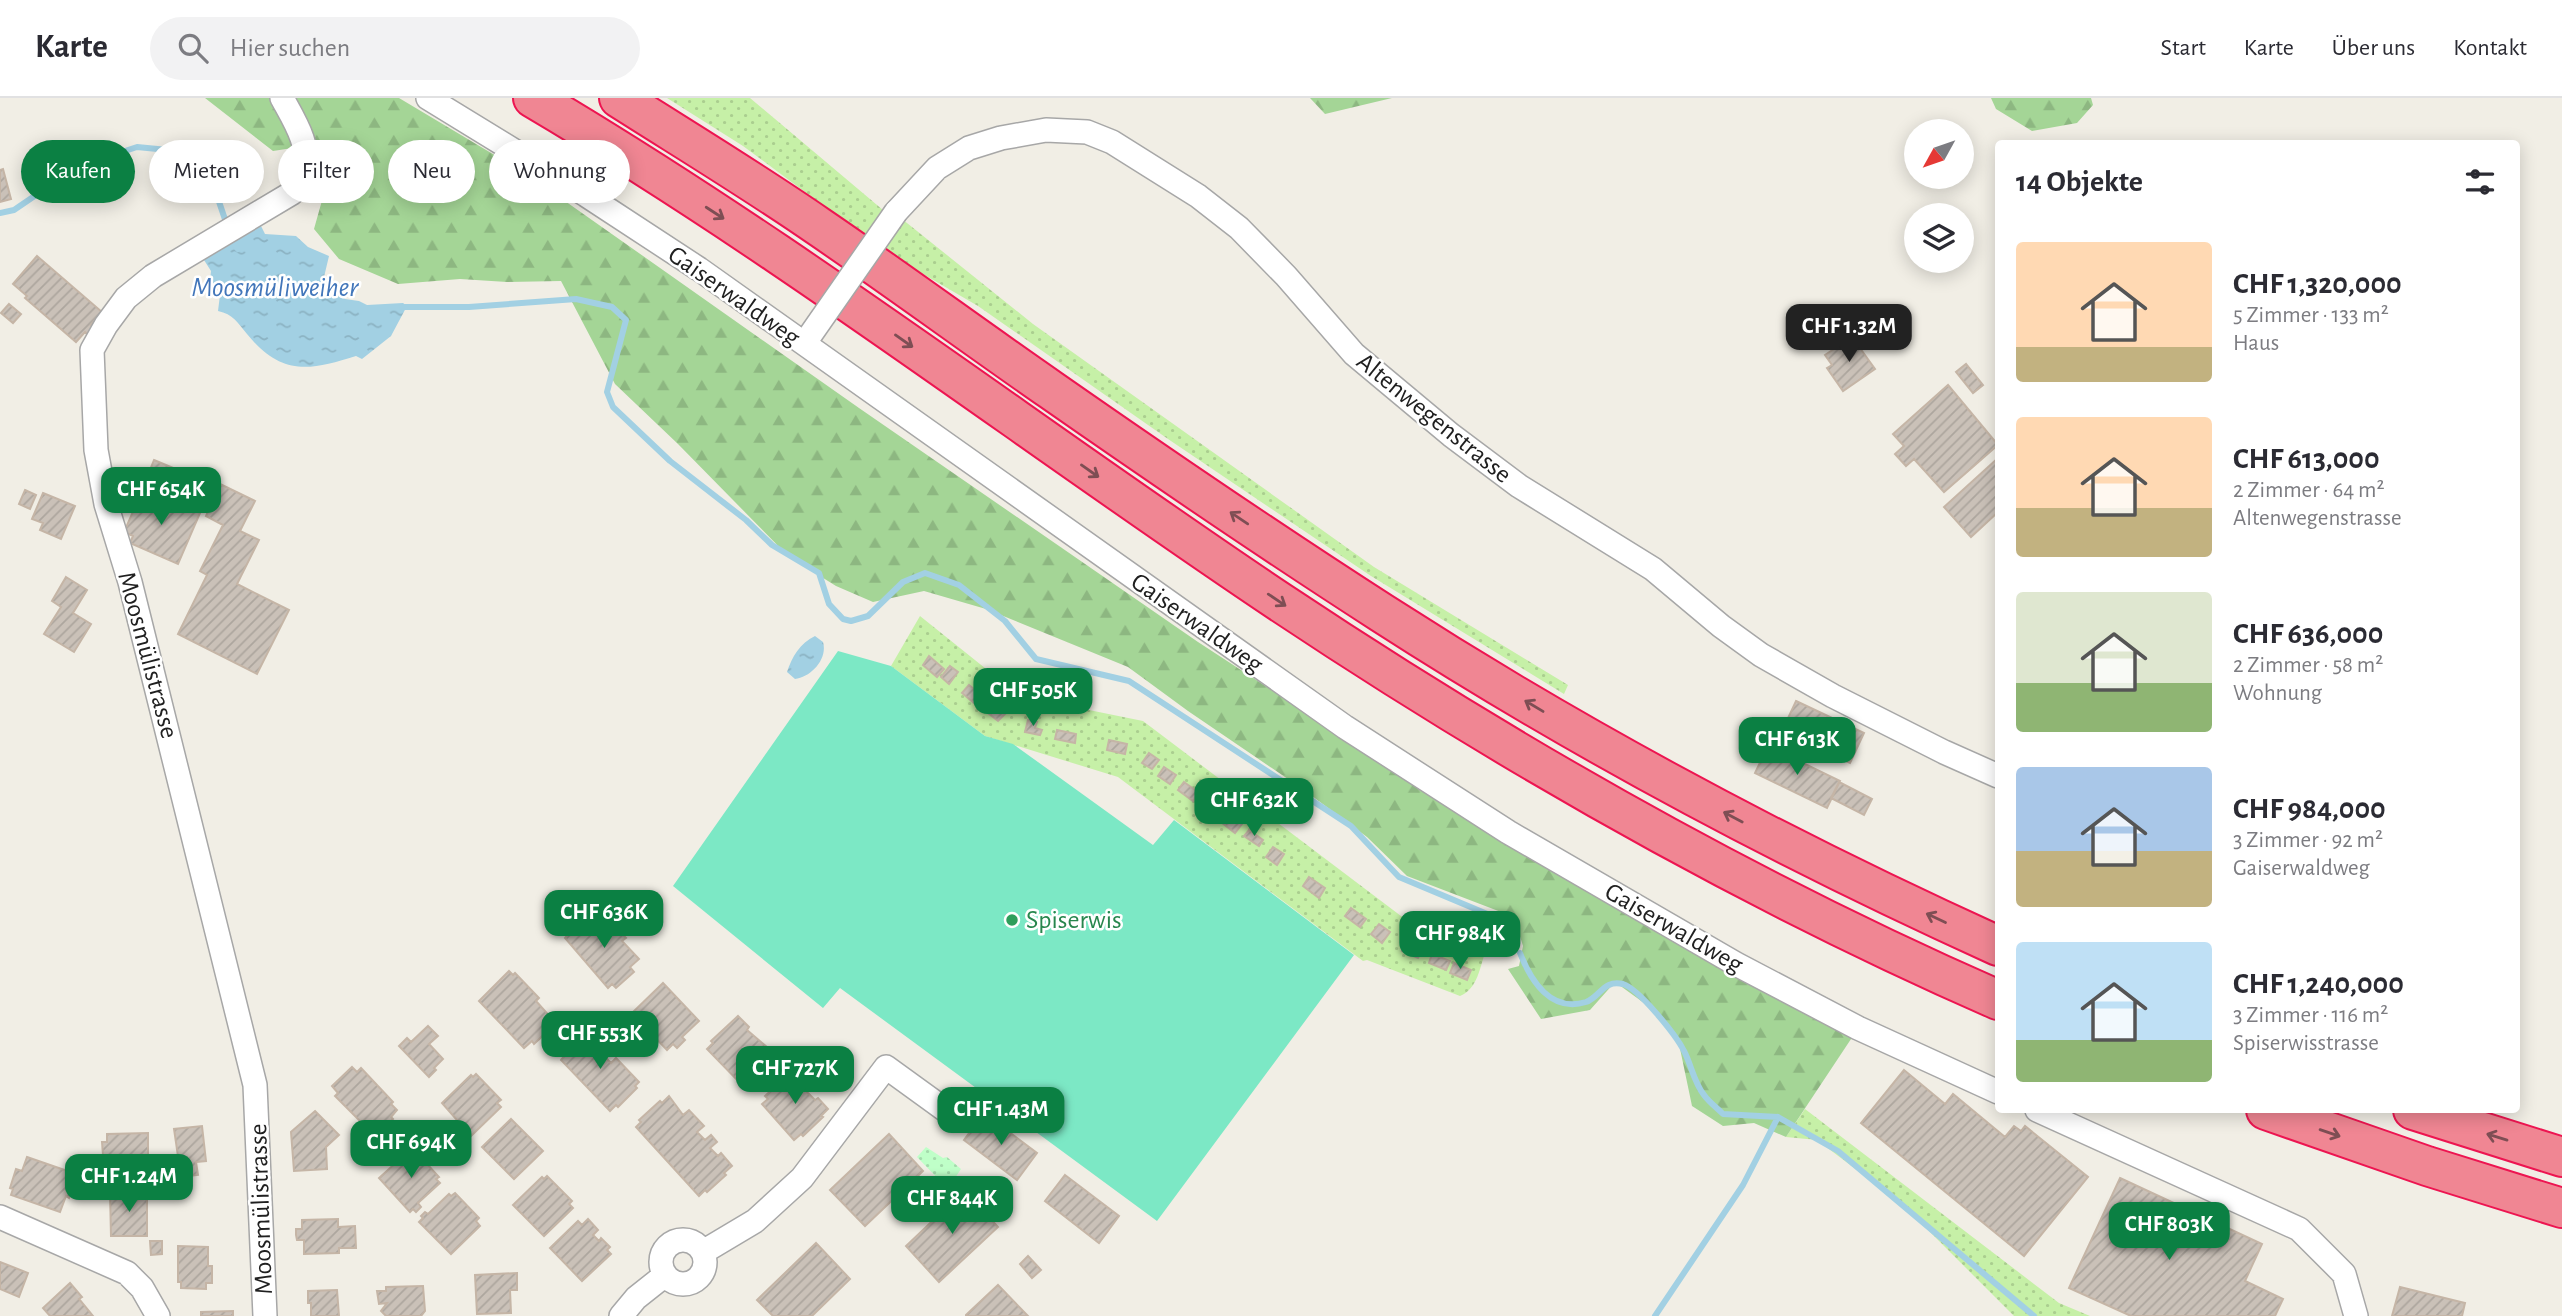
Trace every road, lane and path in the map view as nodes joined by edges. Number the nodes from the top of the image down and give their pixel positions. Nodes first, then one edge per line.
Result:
1 (282, 98) edge
2 (428, 98) edge
3 (533, 98) edge
4 (619, 98) edge
5 (807, 339) junction
6 (1995, 775) edge
7 (1995, 945) edge
8 (1995, 999) edge
9 (1995, 1091) edge
10 (2044, 1113) edge
11 (2275, 1113) edge
12 (2423, 1113) edge
13 (955, 1118) dead end
14 (2562, 1157) edge
15 (2562, 1208) edge
16 (0, 1217) edge
17 (703, 1252) junction
18 (665, 1275) junction
19 (159, 1316) edge
20 (265, 1316) edge
21 (621, 1316) edge
22 (2356, 1316) edge

1 - 20 street, Moosmülistrasse
2 - 5 street, Gaiserwaldweg
3 -> 8 highway
7 -> 4 highway
5 - 6 street, Altenwegenstrasse, bridge
5 - 9 street, Gaiserwaldweg
10 - 22 street
11 -> 15 highway
14 -> 12 highway
13 - 17 street
16 - 19 street
17 - 18 street
17 - 18 street
18 - 21 street

